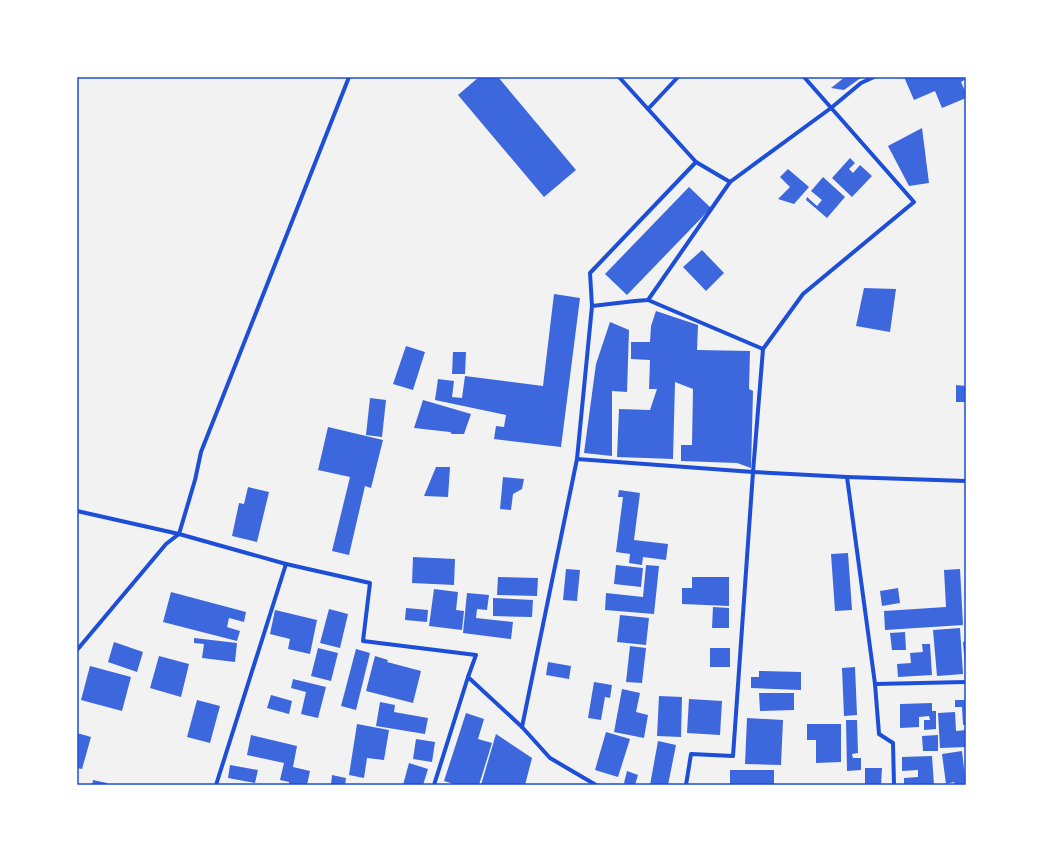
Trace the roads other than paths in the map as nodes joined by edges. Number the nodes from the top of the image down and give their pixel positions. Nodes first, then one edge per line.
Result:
1 (349, 77) edge
2 (620, 77) edge
3 (678, 77) edge
4 (804, 77) edge
5 (874, 77) edge
6 (831, 108) junction
7 (648, 109) junction
8 (696, 162) junction
9 (730, 182) junction
10 (648, 300) junction
11 (592, 306) junction
12 (763, 349) junction
13 (576, 459) junction
14 (754, 472) junction
15 (847, 477) junction
16 (966, 481) edge
17 (77, 511) edge
18 (180, 534) junction
19 (286, 564) junction
20 (77, 650) edge
21 (468, 677) junction
22 (966, 682) edge
23 (875, 684) junction
24 (522, 727) junction
25 (216, 785) edge
26 (434, 785) edge
27 (596, 785) edge
28 (686, 785) edge
29 (894, 785) edge

1 - 18 street
2 - 7 street
3 - 7 street
4 - 6 street
5 - 6 street
6 - 9 street
6 - 12 street
7 - 8 street
8 - 9 street
8 - 11 street
9 - 10 street
10 - 11 street
10 - 12 street
11 - 13 street
12 - 14 street
13 - 14 street
13 - 24 street
14 - 15 street
14 - 28 street
15 - 16 street
15 - 23 street
17 - 18 street
18 - 19 street
18 - 20 street
19 - 21 street
19 - 25 street
21 - 24 street
21 - 26 street
22 - 23 street
23 - 29 street
24 - 27 street

